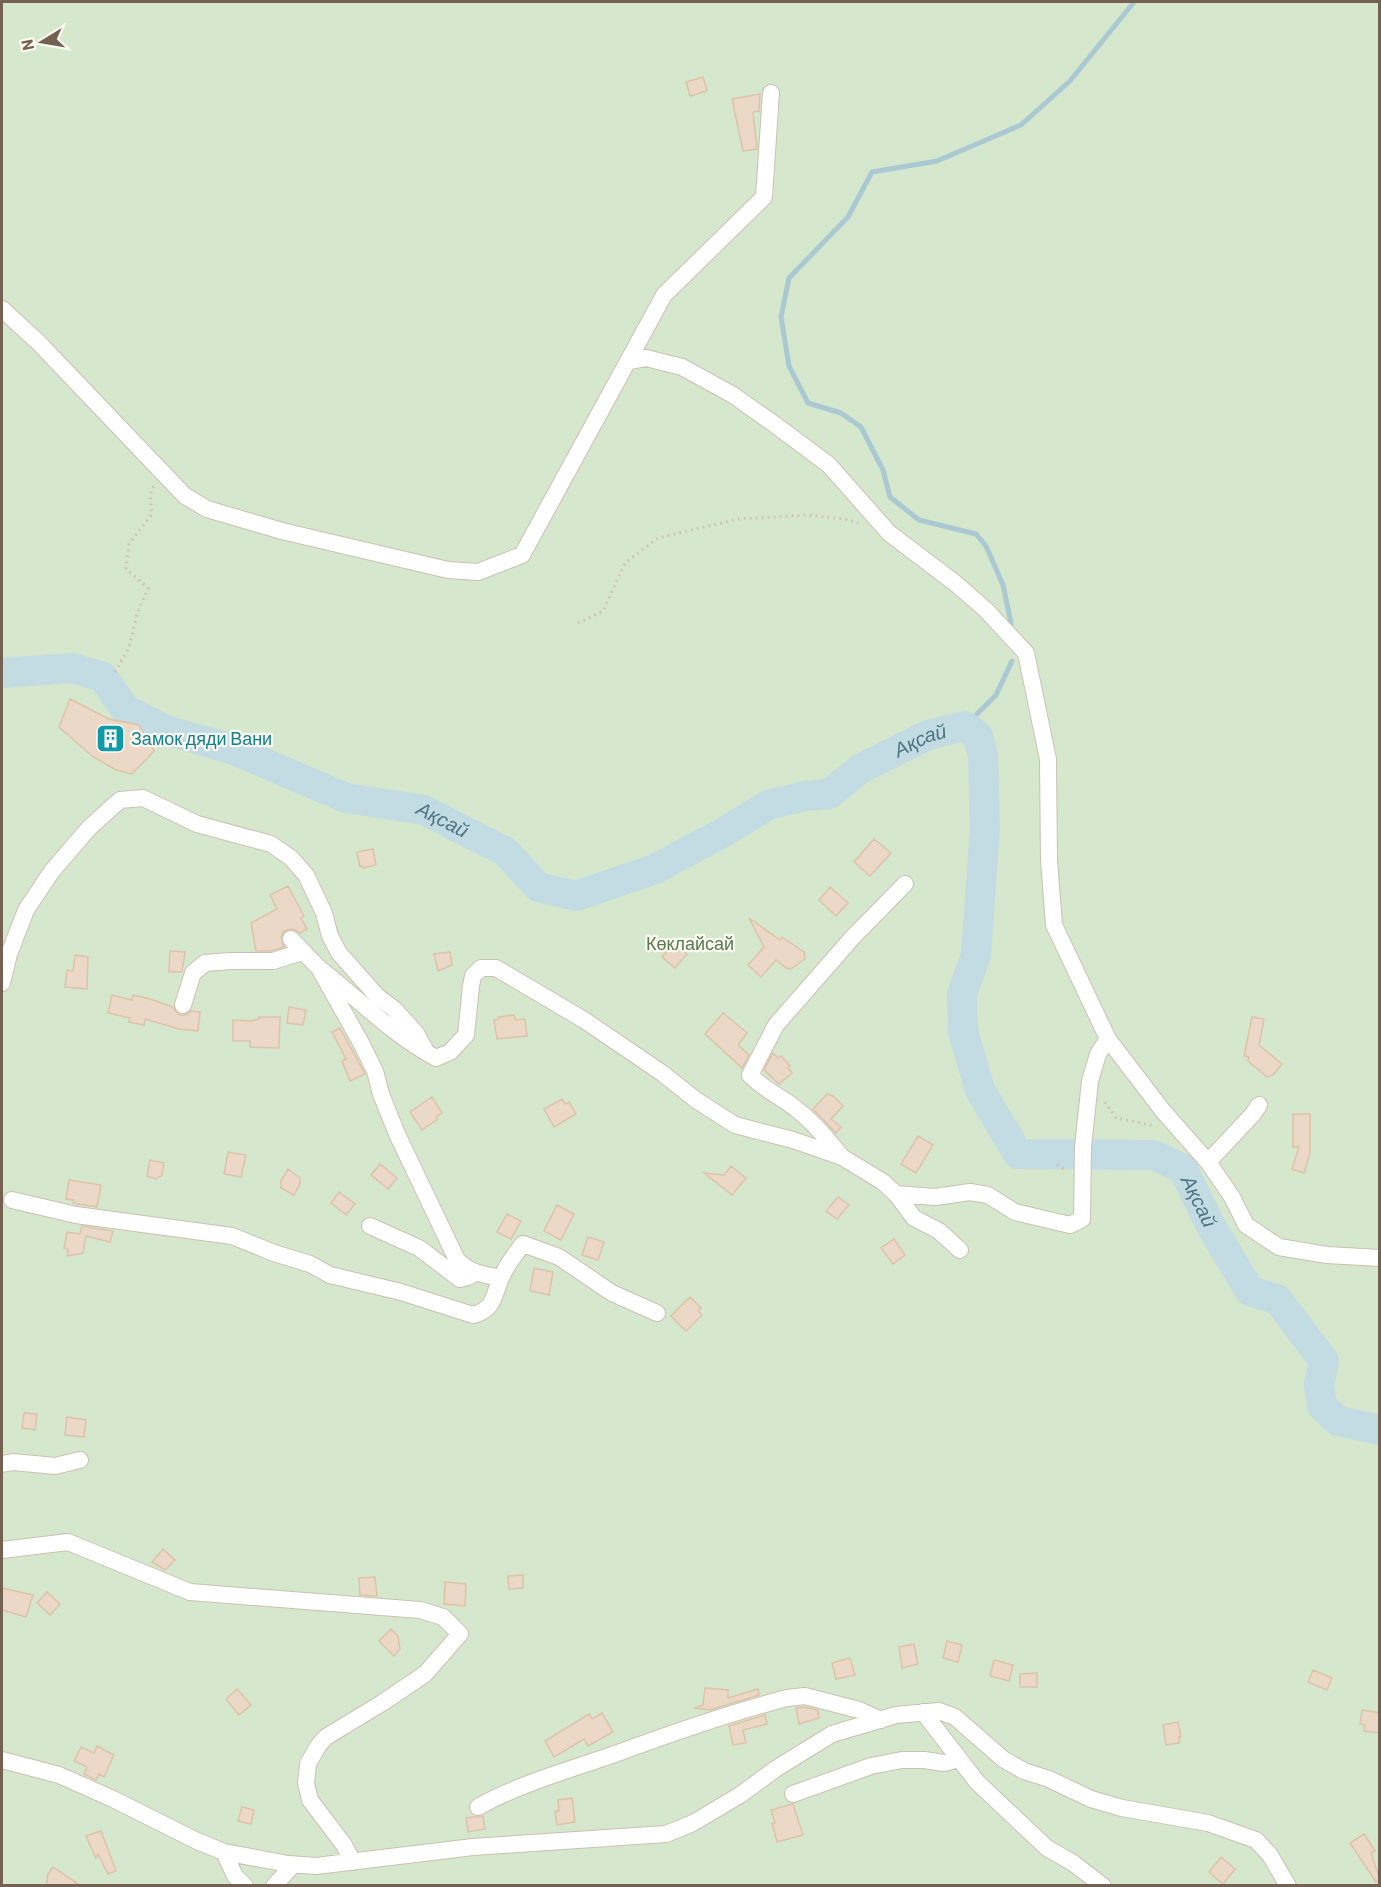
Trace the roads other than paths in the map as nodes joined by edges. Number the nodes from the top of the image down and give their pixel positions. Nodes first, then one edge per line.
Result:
1 (771, 93) dead end
2 (2, 309) edge
3 (629, 361) junction
4 (905, 884) dead end
5 (319, 968) junction
6 (2, 983) edge
7 (183, 1005) dead end
8 (1108, 1039) junction
9 (428, 1054) junction
10 (1259, 1105) dead end
11 (842, 1157) junction
12 (1208, 1162) junction
13 (896, 1194) junction
14 (12, 1200) dead end
15 (370, 1226) dead end
16 (960, 1250) dead end
17 (1380, 1258) edge
18 (475, 1273) junction
19 (501, 1278) junction
20 (657, 1313) dead end
21 (80, 1460) dead end
22 (2, 1464) edge
23 (2, 1550) edge
24 (923, 1712) junction
25 (881, 1720) junction
26 (958, 1759) junction
27 (2, 1760) edge
28 (793, 1794) dead end
29 (478, 1806) dead end
30 (224, 1852) junction
31 (354, 1862) junction
32 (293, 1865) junction
33 (245, 1886) edge
34 (274, 1886) edge
35 (1103, 1886) edge
36 (1288, 1886) edge

1 - 3 street
2 - 3 street
3 - 8 street
4 - 11 street
5 - 7 street
5 - 9 street
5 - 18 street
6 - 9 street
8 - 12 street
8 - 13 street
9 - 11 street
10 - 12 street
11 - 13 street
12 - 17 street
13 - 16 street
14 - 19 street
15 - 18 street
18 - 19 street
19 - 20 street
21 - 22 street
23 - 31 street
24 - 25 street
24 - 26 street
24 - 36 street
25 - 29 street
25 - 31 street
26 - 28 street
26 - 35 street
27 - 30 street
30 - 32 street
30 - 33 street
31 - 32 street
32 - 34 street

